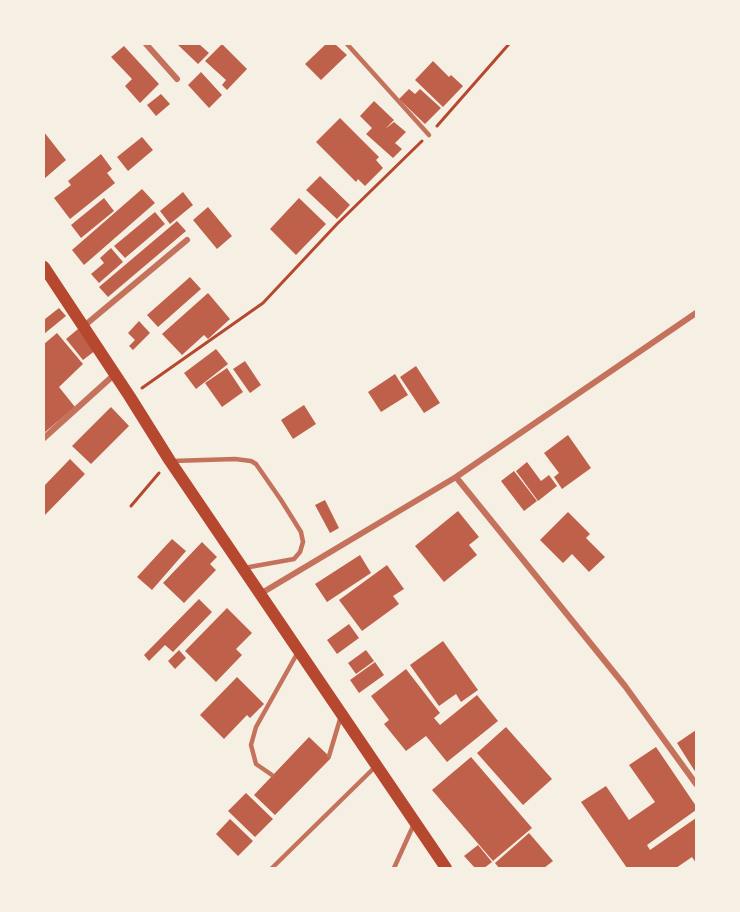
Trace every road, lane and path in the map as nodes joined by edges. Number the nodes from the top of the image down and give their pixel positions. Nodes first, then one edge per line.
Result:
1 (146, 44) edge
2 (347, 44) edge
3 (509, 44) edge
4 (177, 79) dead end
5 (429, 135) junction
6 (187, 240) dead end
7 (44, 267) edge
8 (696, 313) edge
9 (84, 326) junction
10 (115, 374) junction
11 (130, 397) junction
12 (44, 438) edge
13 (170, 461) junction
14 (456, 477) junction
15 (131, 506) dead end
16 (243, 568) junction
17 (260, 594) junction
18 (299, 650) junction
19 (342, 713) junction
20 (329, 756) dead end
21 (376, 765) junction
22 (272, 775) dead end
23 (696, 784) edge
24 (415, 822) junction
25 (272, 868) edge
26 (394, 868) edge
27 (447, 868) edge

1 - 4 street
2 - 5 lane
3 - 5 path
5 - 11 path
6 - 9 street
7 - 9 main road
8 - 14 street
9 - 10 main road
10 - 11 main road
10 - 12 street
11 - 13 main road
13 - 15 path
13 - 16 main road
13 - 16 lane
14 - 17 street
14 - 23 street
16 - 17 main road
17 - 18 main road
18 - 19 main road
18 - 22 lane
19 - 20 lane
19 - 21 main road
21 - 24 main road
21 - 25 lane
24 - 26 lane
24 - 27 main road

